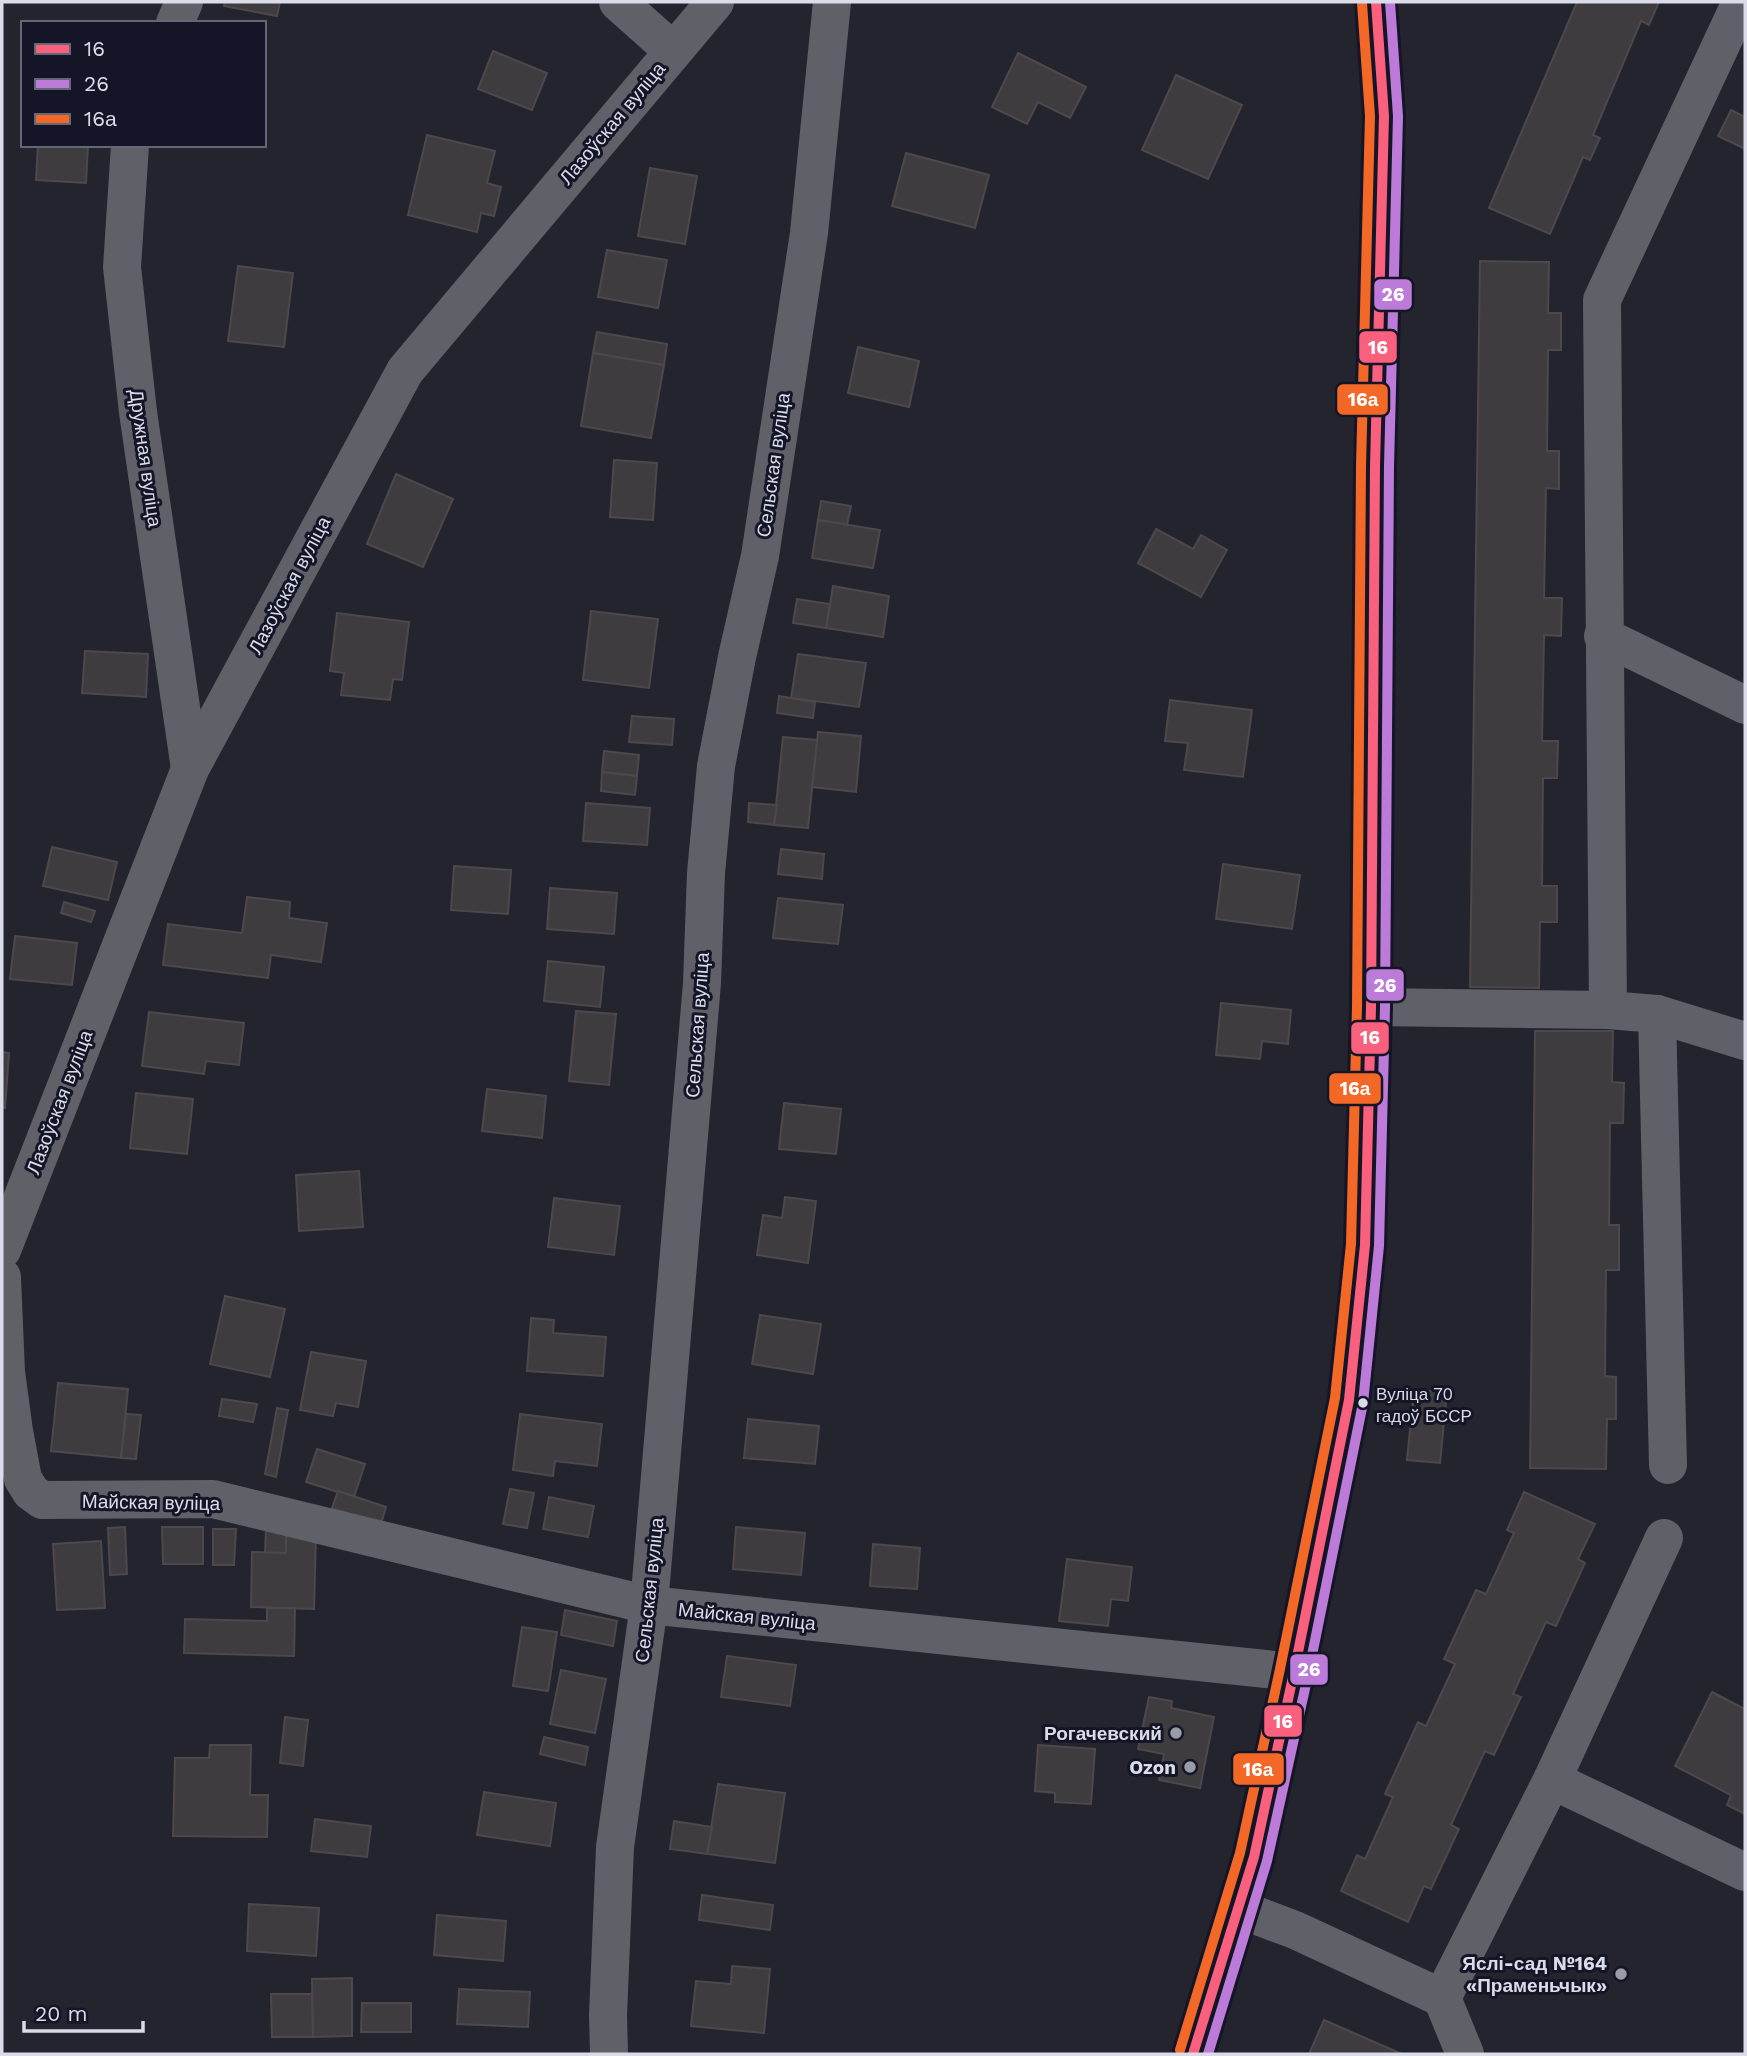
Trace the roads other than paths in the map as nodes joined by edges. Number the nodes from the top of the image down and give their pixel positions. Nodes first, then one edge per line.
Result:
1 (184, 2) edge
2 (618, 2) edge
3 (715, 2) edge
4 (832, 2) edge
5 (1376, 2) edge
6 (1741, 2) edge
7 (176, 21) edge
8 (673, 51) junction
9 (130, 147) edge
10 (1603, 636) junction
11 (1745, 705) edge
12 (190, 769) junction
13 (1371, 1007) junction
14 (1608, 1010) junction
15 (1657, 1014) junction
16 (1745, 1041) edge
17 (2, 1250) edge
18 (2, 1277) edge
19 (1668, 1465) dead end
20 (1664, 1538) dead end
21 (649, 1605) junction
22 (1294, 1672) junction
23 (1552, 1780) junction
24 (1745, 1872) edge
25 (1239, 1909) junction
26 (1442, 1998) junction
27 (610, 2054) edge
28 (1192, 2054) edge
29 (1465, 2054) edge

1 - 7 street
2 - 8 street
3 - 8 street, Лазоўская вуліца
4 - 21 street, Сельская вуліца
5 - 13 street
6 - 10 street
8 - 12 street, Лазоўская вуліца
9 - 12 street, Дружная вуліца
10 - 11 street
10 - 14 street
12 - 17 street, Лазоўская вуліца
13 - 14 street
13 - 22 street
14 - 15 street
15 - 16 street
15 - 19 street
18 - 21 street, Майская вуліца
20 - 23 street
21 - 22 street, Майская вуліца
21 - 27 street, Сельская вуліца
22 - 25 street
23 - 24 street
23 - 26 street
25 - 26 street
25 - 28 street
26 - 29 street

